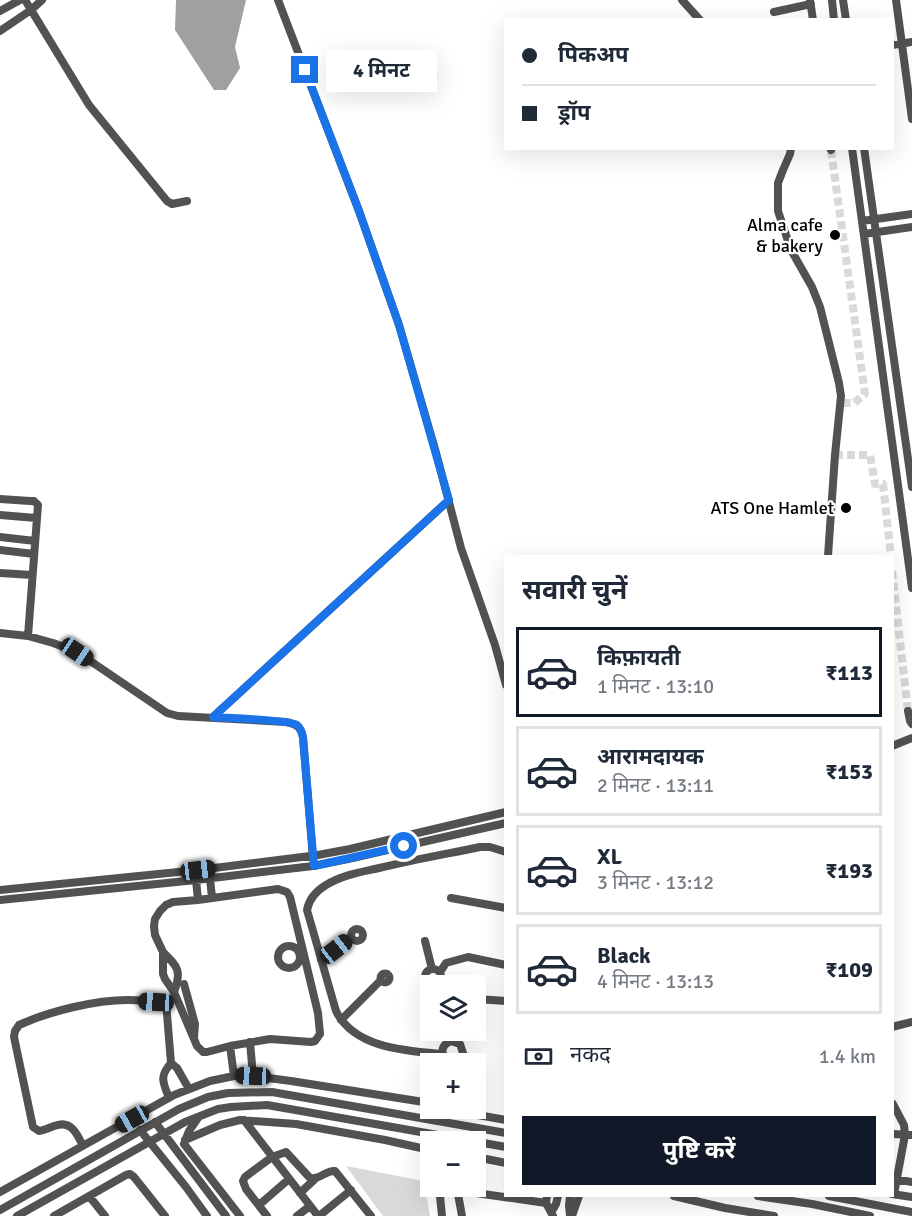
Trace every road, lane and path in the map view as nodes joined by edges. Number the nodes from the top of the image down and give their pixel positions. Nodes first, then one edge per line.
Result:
1 (20, 0) edge
2 (25, 0) edge
3 (42, 0) edge
4 (278, 0) edge
5 (832, 0) edge
6 (836, 0) edge
7 (843, 0) edge
8 (896, 0) edge
9 (686, 2) edge
10 (811, 2) edge
11 (31, 10) junction
12 (0, 11) edge
13 (774, 12) dead end
14 (698, 18) edge
15 (813, 18) edge
16 (834, 18) edge
17 (846, 18) edge
18 (0, 31) edge
19 (912, 42) edge
20 (902, 43) junction
21 (894, 45) edge
22 (911, 105) edge
23 (912, 119) edge
24 (791, 150) edge
25 (852, 150) edge
26 (864, 150) edge
27 (188, 201) dead end
28 (912, 214) edge
29 (874, 219) junction
30 (862, 221) junction
31 (912, 227) edge
32 (877, 232) junction
33 (864, 234) junction
34 (912, 487) edge
35 (0, 499) edge
36 (449, 500) junction
37 (0, 515) edge
38 (36, 518) junction
39 (0, 537) edge
40 (35, 541) junction
41 (0, 550) edge
42 (34, 554) junction
43 (828, 555) edge
44 (0, 573) edge
45 (32, 575) junction
46 (912, 588) edge
47 (0, 633) edge
48 (28, 636) junction
49 (504, 679) edge
50 (908, 711) dead end
51 (213, 717) junction
52 (912, 724) edge
53 (912, 738) edge
54 (894, 745) edge
55 (504, 812) edge
56 (504, 823) edge
57 (404, 846) junction
58 (312, 850) junction
59 (504, 851) edge
60 (405, 862) junction
61 (314, 866) junction
62 (210, 879) junction
63 (196, 880) junction
64 (0, 890) edge
65 (254, 897) dead end
66 (212, 898) junction
67 (451, 898) dead end
68 (0, 900) edge
69 (198, 900) junction
70 (291, 902) junction
71 (504, 908) edge
72 (351, 937) dead end
73 (425, 940) dead end
74 (299, 947) junction
75 (163, 952) junction
76 (321, 960) junction
77 (302, 961) junction
78 (504, 964) edge
79 (381, 980) dead end
80 (184, 984) dead end
81 (174, 992) junction
82 (486, 1000) edge
83 (504, 1001) edge
84 (341, 1020) junction
85 (912, 1022) edge
86 (894, 1026) edge
87 (194, 1040) junction
88 (250, 1042) junction
89 (448, 1042) joint
90 (230, 1046) junction
91 (431, 1053) edge
92 (442, 1053) edge
93 (463, 1053) edge
94 (171, 1063) junction
95 (234, 1076) junction
96 (253, 1076) junction
97 (189, 1089) junction
98 (169, 1098) junction
99 (402, 1099) junction
100 (420, 1102) edge
101 (894, 1106) edge
102 (231, 1107) junction
103 (400, 1116) junction
104 (486, 1116) edge
105 (198, 1117) junction
106 (479, 1119) edge
107 (242, 1120) junction
108 (504, 1120) edge
109 (155, 1122) junction
110 (140, 1130) junction
111 (420, 1131) edge
112 (496, 1132) junction
113 (164, 1133) junction
114 (504, 1133) edge
115 (908, 1135) edge
116 (149, 1141) junction
117 (185, 1142) junction
118 (486, 1143) edge
119 (83, 1146) junction
120 (504, 1147) edge
121 (420, 1148) edge
122 (180, 1156) junction
123 (272, 1157) junction
124 (486, 1159) edge
125 (504, 1163) edge
126 (290, 1179) junction
127 (315, 1179) junction
128 (895, 1179) edge
129 (912, 1182) edge
130 (351, 1190) junction
131 (486, 1192) edge
132 (0, 1193) edge
133 (300, 1193) junction
134 (504, 1194) edge
135 (894, 1194) edge
136 (89, 1196) junction
137 (440, 1197) edge
138 (458, 1197) edge
139 (530, 1197) edge
140 (558, 1197) edge
141 (570, 1197) edge
142 (579, 1197) edge
143 (682, 1197) edge
144 (765, 1197) edge
145 (835, 1197) edge
146 (912, 1197) edge
147 (547, 1199) edge
148 (259, 1205) junction
149 (310, 1206) junction
150 (3, 1208) edge
151 (826, 1212) edge
152 (912, 1212) edge
153 (552, 1214) edge
154 (204, 1215) edge
155 (17, 1216) edge
156 (54, 1216) edge
157 (105, 1216) edge
158 (165, 1216) edge
159 (226, 1216) edge
160 (240, 1216) edge
161 (267, 1216) edge
162 (297, 1216) edge
163 (319, 1216) edge
164 (371, 1216) edge
165 (442, 1216) edge
166 (462, 1216) edge
167 (571, 1216) edge
168 (774, 1216) edge
169 (870, 1216) edge

1 - 12 street
2 - 11 street
3 - 11 street
4 - 36 street
5 - 6 street
5 - 16 street
7 - 17 street
8 - 20 street
9 - 14 street
10 - 13 street
10 - 15 street
11 - 18 street
11 - 27 street
19 - 20 street
20 - 21 street
20 - 22 street
22 - 23 street
24 - 43 street
25 - 30 street
26 - 29 street
28 - 29 street
29 - 30 street
29 - 32 street
30 - 33 street
31 - 32 street
32 - 33 street
32 - 34 street
33 - 46 street
35 - 38 street
36 - 49 street
36 - 51 street
37 - 38 street
38 - 40 street
39 - 40 street
40 - 42 street
41 - 42 street
42 - 45 street
44 - 45 street
45 - 48 street
47 - 48 street
48 - 51 street
50 - 52 street
51 - 58 street
53 - 54 street
55 - 58 street
56 - 57 street
57 - 60 street
57 - 61 street
58 - 61 street
58 - 64 street
59 - 60 street
60 - 76 street
61 - 62 street
62 - 63 street
62 - 66 street
63 - 68 street
63 - 69 street
65 - 70 street
66 - 69 street
66 - 70 street
67 - 71 street
69 - 75 street
70 - 74 street
72 - 76 street
73 - 78 street
74 - 77 street
74 - 77 street
75 - 81 street
75 - 81 street
76 - 84 street
77 - 88 street
79 - 84 street
80 - 87 street
81 - 87 street
82 - 83 street
84 - 91 street
85 - 86 street
87 - 90 street
88 - 90 street
88 - 96 street
89 - 92 street
89 - 93 street
90 - 95 street
94 - 97 street
94 - 98 street
94 - 119 street
95 - 96 street
95 - 97 street
96 - 99 street
97 - 98 street
98 - 119 street
99 - 100 street
99 - 103 street
101 - 115 street
102 - 105 street
102 - 107 street
102 - 111 street
103 - 109 street
103 - 112 street
104 - 108 street
105 - 113 street
105 - 117 street
106 - 112 street
107 - 117 street
107 - 121 street
107 - 123 street
109 - 110 street
109 - 113 street
110 - 116 street
110 - 150 street
112 - 114 street
113 - 116 street
113 - 122 street
115 - 128 street
116 - 154 street
116 - 155 street
117 - 122 street
117 - 160 street
118 - 120 street
119 - 132 street
122 - 159 street
123 - 126 street
123 - 127 street
123 - 148 street
124 - 125 street
126 - 133 street
126 - 148 street
127 - 130 street
127 - 133 street
128 - 129 street
130 - 163 street
130 - 164 street
131 - 134 street
132 - 150 street
133 - 149 street
135 - 146 street
136 - 156 street
136 - 157 street
136 - 158 street
137 - 165 street
138 - 166 street
139 - 147 street
140 - 153 street
141 - 167 street
142 - 167 street
143 - 168 street
144 - 151 street
145 - 152 street
147 - 153 street
148 - 161 street
149 - 162 street
149 - 163 street
151 - 169 street

